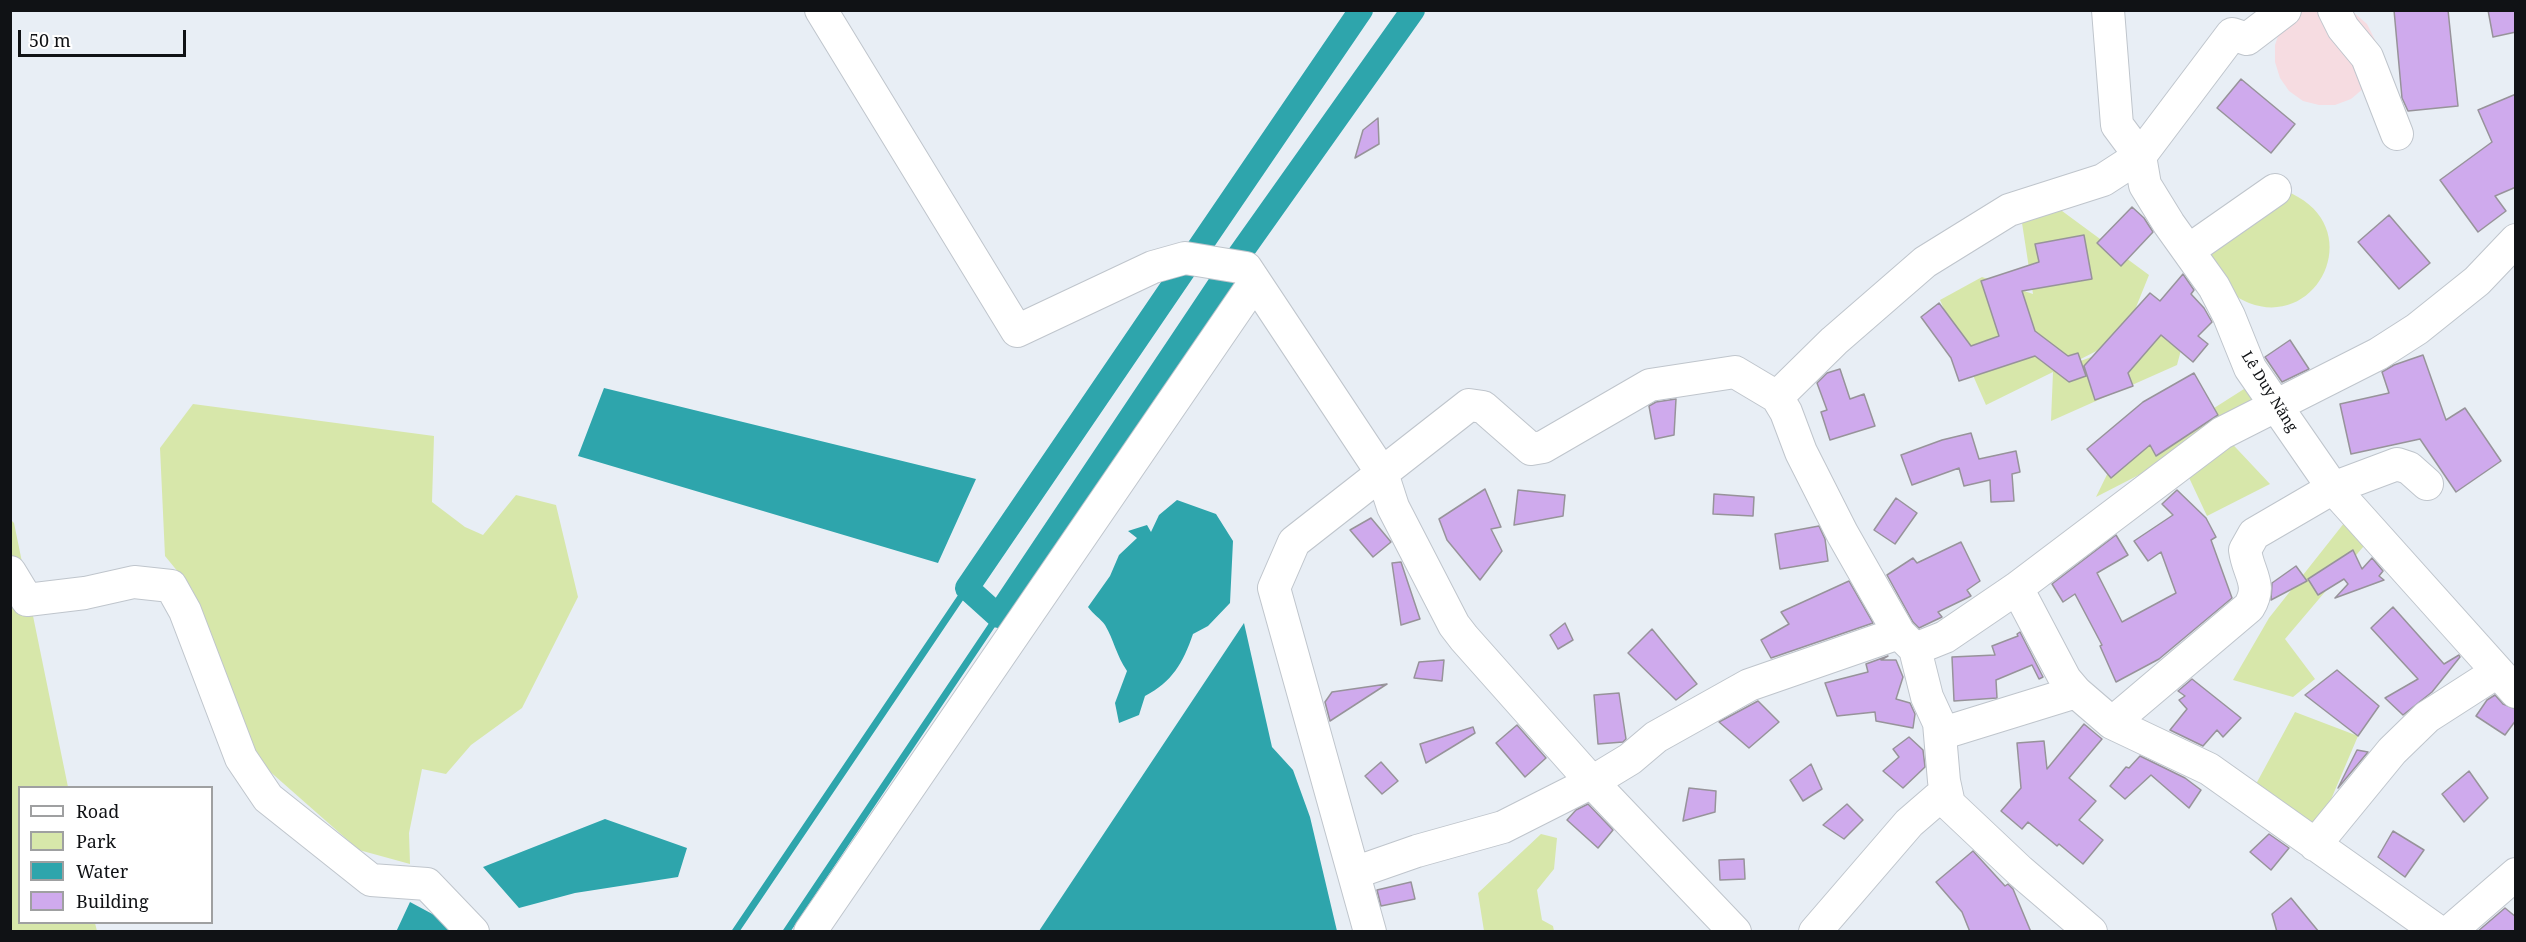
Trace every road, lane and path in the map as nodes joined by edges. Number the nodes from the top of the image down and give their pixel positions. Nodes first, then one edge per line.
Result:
1 (820, 10) edge
2 (2108, 10) edge
3 (2285, 10) edge
4 (2334, 10) edge
5 (2397, 134) dead end
6 (2140, 156) junction
7 (2274, 190) dead end
8 (2516, 240) edge
9 (2188, 250) junction
10 (1250, 275) junction
11 (1777, 397) junction
12 (2276, 406) junction
13 (1382, 473) junction
14 (2427, 484) dead end
15 (2333, 488) junction
16 (10, 572) edge
17 (2017, 588) junction
18 (1907, 641) junction
19 (2506, 682) edge
20 (2076, 692) junction
21 (2112, 723) junction
22 (1940, 734) junction
23 (1592, 782) junction
24 (1946, 791) junction
25 (2315, 845) junction
26 (1354, 873) junction
27 (2516, 874) edge
28 (473, 932) edge
29 (810, 932) edge
30 (1370, 932) edge
31 (1735, 932) edge
32 (1815, 932) edge
33 (2091, 932) edge
34 (2439, 932) edge
35 (2449, 932) edge

1 - 10 street
2 - 6 street, Lê Duy Năng
3 - 6 street
4 - 5 street
6 - 9 street, Lê Duy Năng
6 - 11 street
7 - 9 street
8 - 12 street
9 - 12 street, Lê Duy Năng
10 - 13 street
10 - 29 street
11 - 13 street
11 - 18 street
12 - 15 street, Lê Duy Năng
12 - 17 street
13 - 23 street
13 - 26 street
14 - 15 street
15 - 19 street, Lê Duy Năng
15 - 21 street
16 - 28 street
17 - 18 street
17 - 20 street
18 - 22 street
18 - 23 street
19 - 25 street
20 - 21 street
20 - 22 street
21 - 25 street
22 - 24 street
23 - 26 street
23 - 31 street
24 - 32 street
24 - 33 street
25 - 34 street
26 - 30 street
27 - 35 street

